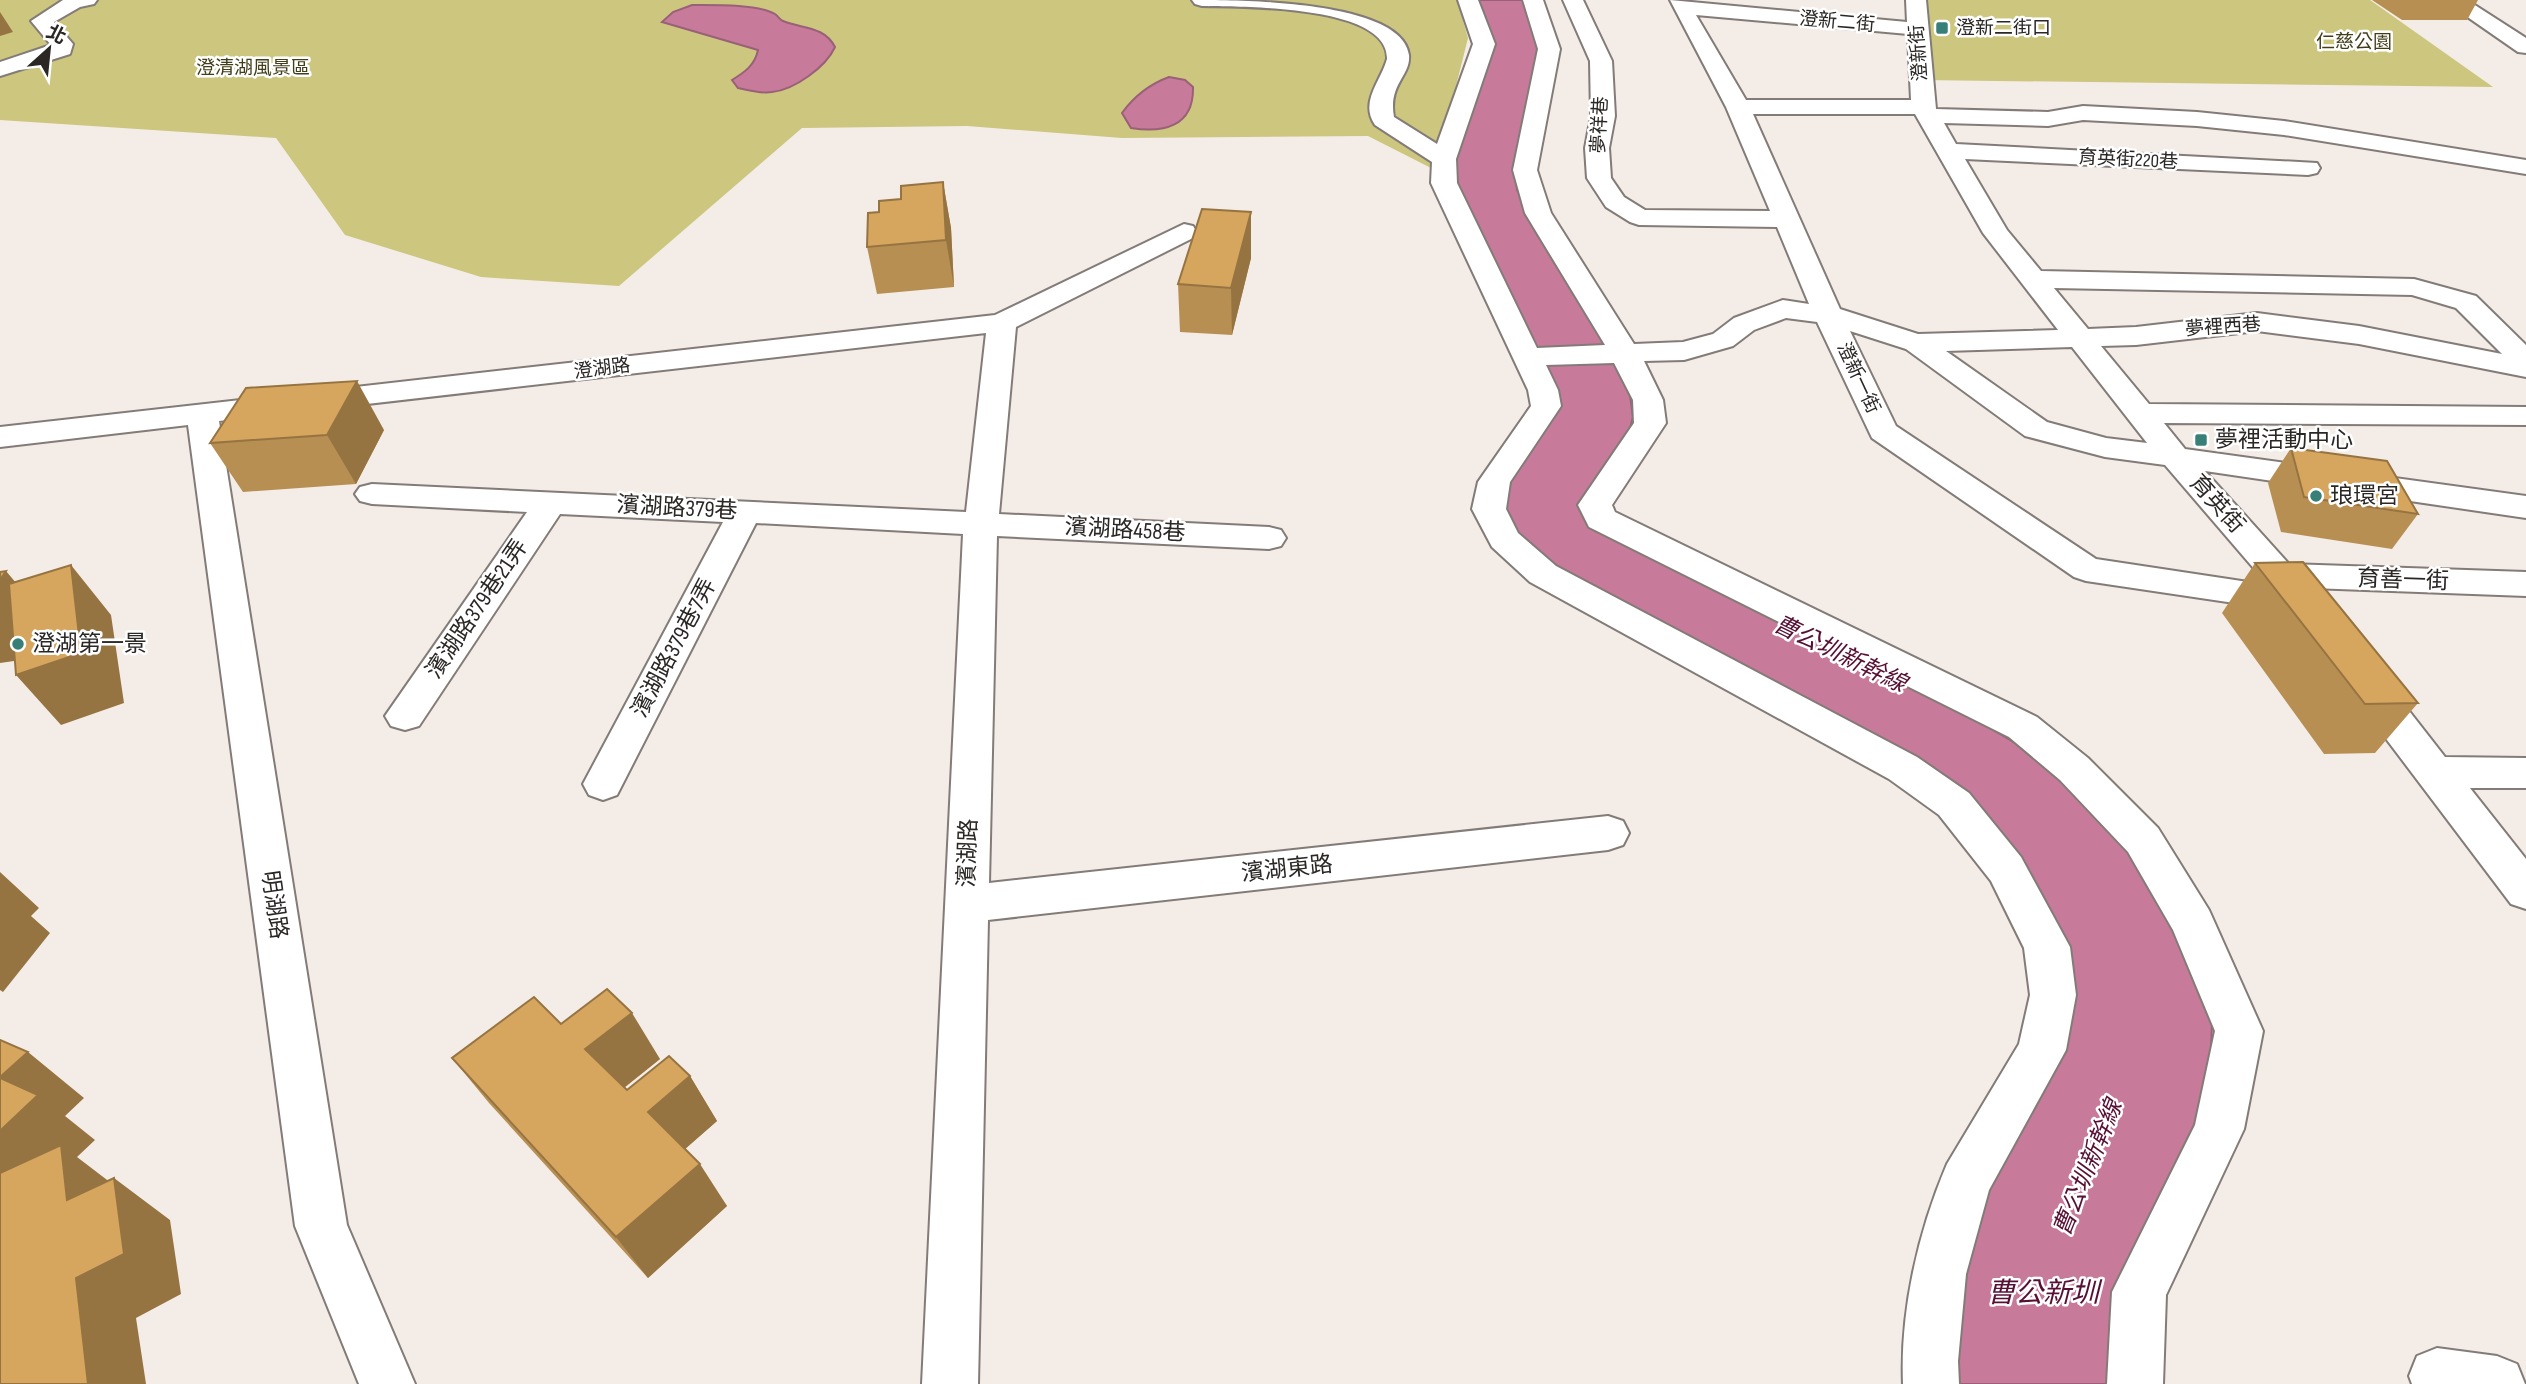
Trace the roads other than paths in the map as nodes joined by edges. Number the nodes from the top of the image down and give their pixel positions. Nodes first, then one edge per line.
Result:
1 (87, 0) edge
2 (1202, 0) edge
3 (1468, 0) edge
4 (1533, 0) edge
5 (1573, 0) edge
6 (1916, 0) edge
7 (2453, 0) edge
8 (1681, 4) edge
9 (1917, 29) junction
10 (2526, 47) edge
11 (0, 69) edge
12 (1738, 107) junction
13 (1925, 112) junction
14 (1949, 151) junction
15 (1444, 159) junction
16 (2526, 167) edge
17 (2308, 168) dead end
18 (1786, 219) junction
19 (1184, 232) dead end
20 (2035, 279) junction
21 (1828, 315) junction
22 (1002, 323) junction
23 (2081, 338) junction
24 (1916, 343) junction
25 (1624, 352) junction
26 (1527, 357) junction
27 (2526, 362) edge
28 (2526, 368) edge
29 (2140, 413) junction
30 (202, 415) junction
31 (2526, 416) edge
32 (0, 437) edge
33 (2174, 456) junction
34 (372, 494) dead end
35 (550, 503) junction
36 (2526, 507) edge
37 (745, 512) junction
38 (982, 523) junction
39 (1269, 538) dead end
40 (2526, 584) edge
41 (2301, 600) junction
42 (2344, 655) edge
43 (405, 716) dead end
44 (2434, 772) junction
45 (2526, 773) edge
46 (603, 784) dead end
47 (1608, 833) dead end
48 (2526, 891) edge
49 (966, 904) junction
50 (2440, 1380) edge
51 (387, 1384) edge
52 (950, 1384) edge
53 (1931, 1384) edge
54 (2135, 1384) edge
55 (2497, 1384) edge

1 - 11 street
2 - 15 street
3 - 15 street
4 - 25 street
5 - 18 street, 夢祥巷
6 - 9 street, 澄新街
7 - 10 street
8 - 9 street, 澄新二街
8 - 12 street, 澄新一街
9 - 13 street, 澄新街
12 - 13 street
12 - 18 street, 澄新一街
13 - 14 street, 育英街
13 - 16 street
14 - 17 street, 育英街220巷
14 - 20 street, 育英街
15 - 26 street
18 - 21 street, 澄新一街
19 - 22 street, 澄湖路
20 - 23 street, 育英街
20 - 27 street, 夢裡西巷
21 - 24 street, 夢裡西巷
21 - 25 street, 夢裡西巷
21 - 41 street, 澄新一街
22 - 30 street, 澄湖路
22 - 38 street, 濱湖路
23 - 24 street, 夢裡西巷
23 - 28 street, 夢裡西巷
23 - 29 street, 育英街
24 - 33 street, 夢裡西巷
25 - 26 street, 夢裡西巷
25 - 54 street
26 - 53 street
29 - 31 street
29 - 33 street, 育英街
30 - 32 street, 澄湖路
30 - 51 street, 明湖路
33 - 36 street, 夢裡西巷
33 - 41 street, 育英街
34 - 35 street, 濱湖路379巷
35 - 37 street, 濱湖路379巷
35 - 43 street, 濱湖路379巷21弄
37 - 38 street, 濱湖路379巷
37 - 46 street, 濱湖路379巷7弄
38 - 39 street, 濱湖路458巷
38 - 49 street, 濱湖路
40 - 41 street, 育善一街
42 - 44 street
44 - 45 street
44 - 48 street
47 - 49 street, 濱湖東路
49 - 52 street, 濱湖路
50 - 55 street

